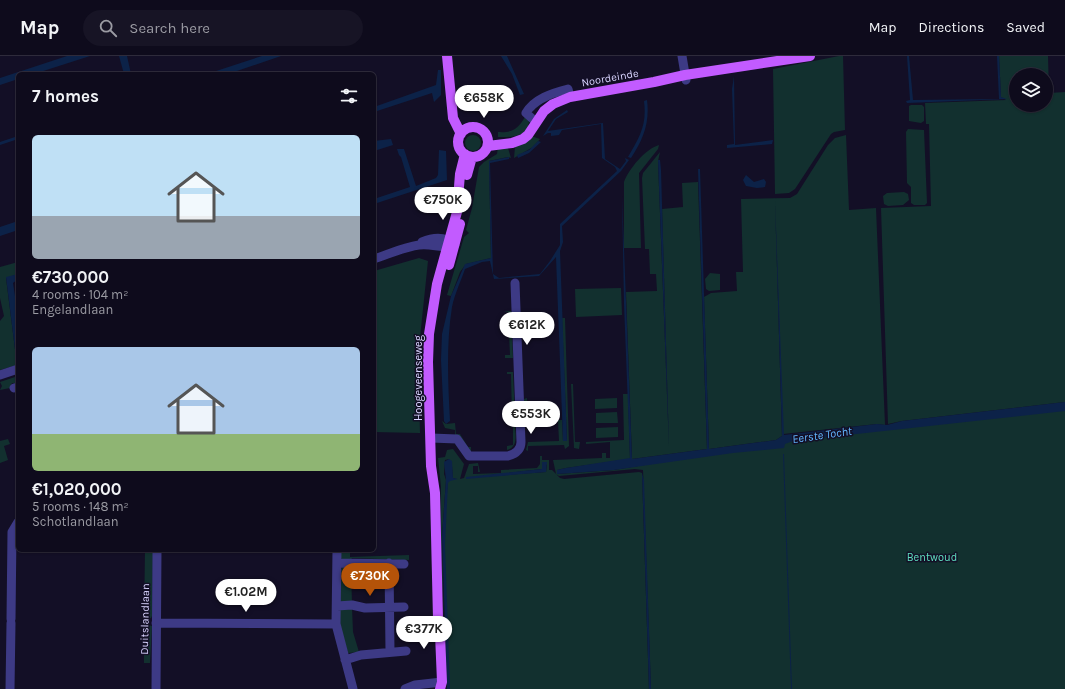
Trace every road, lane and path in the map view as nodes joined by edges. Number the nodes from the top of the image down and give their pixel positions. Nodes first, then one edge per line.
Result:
1 (447, 56) edge
2 (682, 56) edge
3 (810, 56) edge
4 (686, 77) junction
5 (570, 97) junction
6 (534, 125) junction
7 (464, 132) junction
8 (488, 142) junction
9 (469, 156) junction
10 (450, 245) junction
11 (376, 258) edge
12 (515, 283) dead end
13 (16, 370) edge
14 (0, 375) edge
15 (434, 438) junction
16 (16, 525) edge
17 (158, 552) edge
18 (337, 552) edge
19 (337, 563) junction
20 (389, 564) junction
21 (404, 564) dead end
22 (337, 606) junction
23 (404, 606) dead end
24 (389, 607) junction
25 (156, 623) junction
26 (336, 624) junction
27 (406, 651) dead end
28 (390, 652) junction
29 (345, 660) junction
30 (439, 686) edge
31 (10, 689) edge
32 (156, 689) edge
33 (353, 689) edge
34 (405, 689) edge

1 - 7 main road
2 - 4 street
3 - 4 main road, Noordeinde
4 - 5 main road, Noordeinde
5 - 6 main road, Noordeinde
5 - 6 street, Noordeinde
6 - 8 main road, Noordeinde
7 - 8 main road
7 - 9 main road
8 - 9 main road
9 - 10 main road, Hoogeveenseweg
10 - 11 street
10 - 15 main road, Hoogeveenseweg
12 - 15 street
13 - 14 street
15 - 30 main road, Hoogeveenseweg
16 - 31 street
17 - 25 street, Duitslandlaan
18 - 19 street
19 - 20 street
19 - 22 street
20 - 21 street
20 - 24 street
22 - 24 street
22 - 26 street
23 - 24 street
24 - 28 street
25 - 26 street
25 - 32 street, Duitslandlaan
26 - 29 street
27 - 28 street
28 - 29 street
29 - 33 street
30 - 34 street

